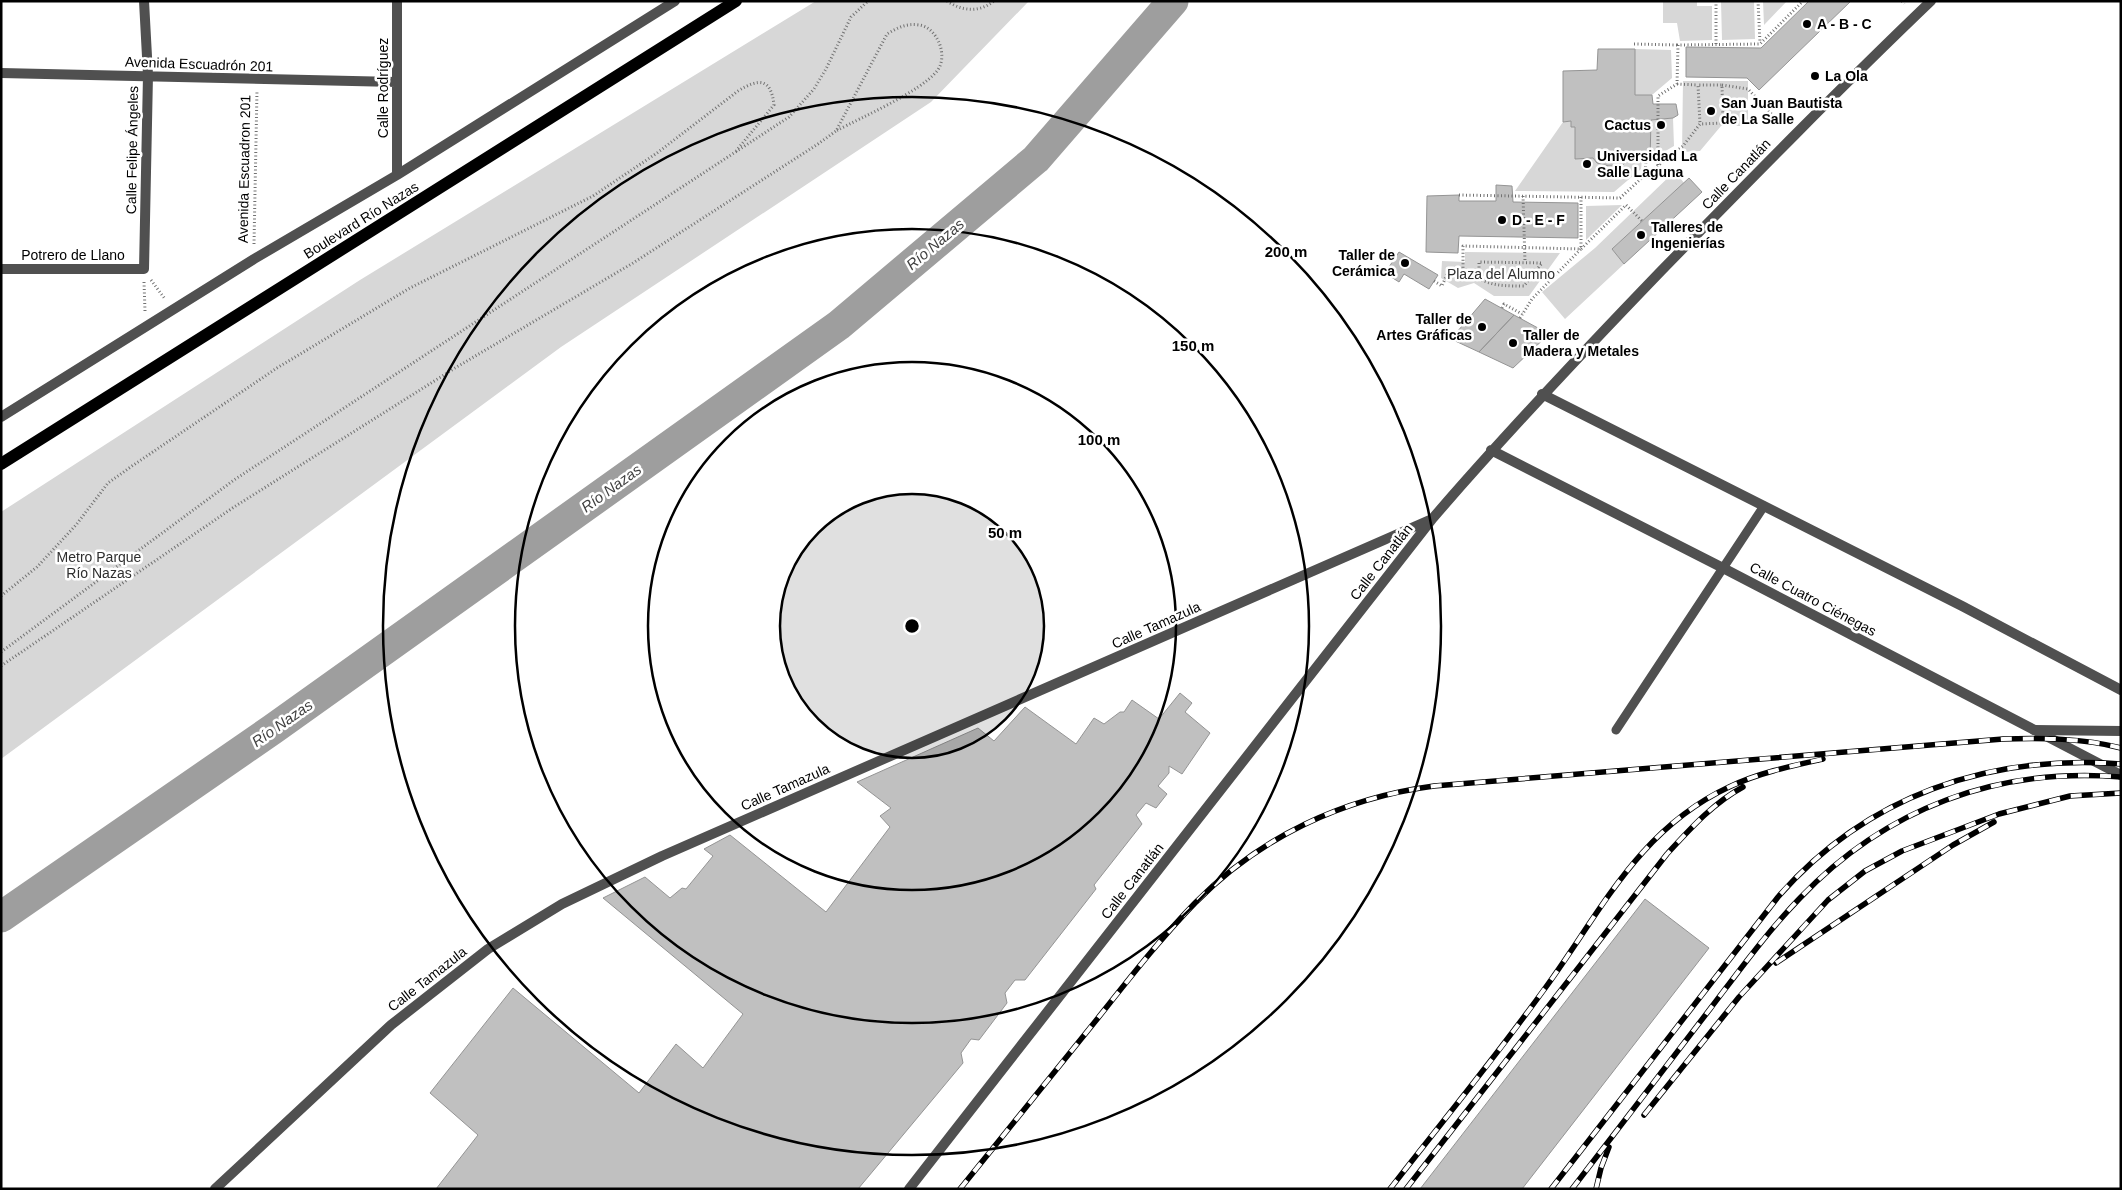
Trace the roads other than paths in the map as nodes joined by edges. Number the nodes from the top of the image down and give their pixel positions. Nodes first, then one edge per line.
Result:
1 (144, 1) edge
2 (397, 1) edge
3 (674, 1) edge
4 (736, 1) edge
5 (1931, 1) edge
6 (661, 6) edge
7 (1, 73) edge
8 (148, 75) junction
9 (396, 82) junction
10 (397, 175) junction
11 (1, 269) edge
12 (144, 269) joint
13 (1542, 394) junction
14 (1, 417) edge
15 (1491, 450) junction
16 (1, 464) edge
17 (1764, 506) junction
18 (1433, 518) junction
19 (1724, 568) junction
20 (2121, 690) edge
21 (1616, 730) dead end
22 (2034, 730) junction
23 (2121, 731) edge
24 (2121, 775) edge
25 (215, 1189) edge
26 (909, 1189) edge

1 - 8 street, Calle Felipe Ángeles
2 - 9 street, Calle Rodríguez
3 - 6 street, Boulevard Río Nazas
4 - 16 main road, Boulevard Río Nazas
5 - 13 street, Calle Canatlán
6 - 10 street, Boulevard Río Nazas
7 - 8 street, Avenida Escuadrón 201
8 - 9 street, Avenida Escuadrón 201
8 - 12 street, Calle Felipe Ángeles
9 - 10 street, Calle Rodríguez
10 - 14 street, Boulevard Río Nazas
11 - 12 street, Potrero de Llano
13 - 15 street, Calle Canatlán
13 - 17 street
15 - 18 street, Calle Canatlán
15 - 19 street, Calle Cuatro Ciénegas
17 - 19 lane
17 - 20 street
18 - 25 street, Calle Tamazula
18 - 26 street, Calle Canatlán
19 - 21 lane
19 - 22 street, Calle Cuatro Ciénegas
22 - 23 street
22 - 24 street, Calle Cuatro Ciénegas

